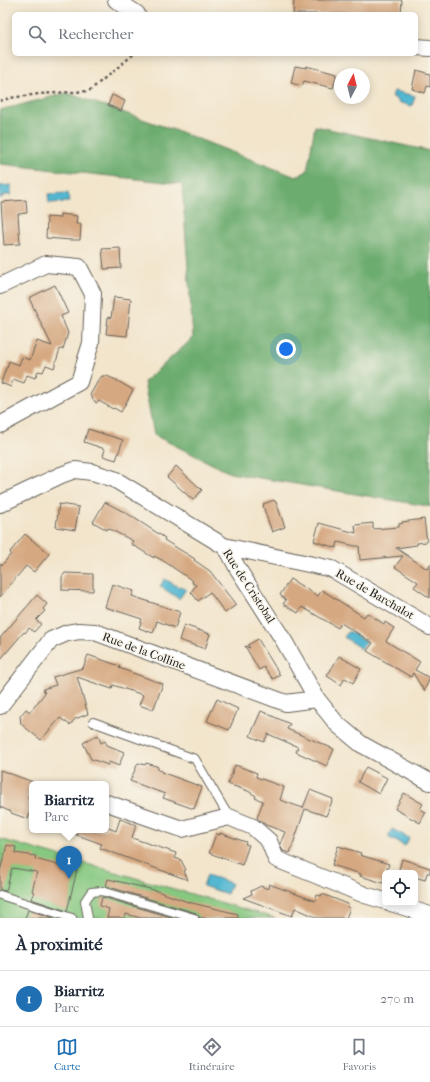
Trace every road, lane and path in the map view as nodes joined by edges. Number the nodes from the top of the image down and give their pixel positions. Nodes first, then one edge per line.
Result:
1 (116, 0) edge
2 (134, 12) edge
3 (418, 47) edge
4 (430, 48) edge
5 (132, 56) edge
6 (0, 101) edge
7 (0, 286) edge
8 (0, 425) edge
9 (0, 505) edge
10 (224, 546) junction
11 (430, 627) edge
12 (316, 699) junction
13 (0, 706) edge
14 (93, 722) dead end
15 (430, 782) edge
16 (109, 804) edge
17 (229, 816) junction
18 (0, 896) edge
19 (382, 900) edge
20 (402, 906) edge
21 (430, 915) edge
22 (72, 918) edge
23 (88, 918) edge
24 (194, 918) edge

1 - 2 street
3 - 4 street
5 - 6 path
7 - 8 street
9 - 10 street, Rue de Cristobal
10 - 11 street, Rue de Barchalot
10 - 12 street, Rue de Cristobal
12 - 13 street, Rue de la Colline
12 - 15 street, Rue de Cristobal
14 - 17 lane
16 - 17 street
17 - 19 street
18 - 22 lane
20 - 21 street
23 - 24 lane

